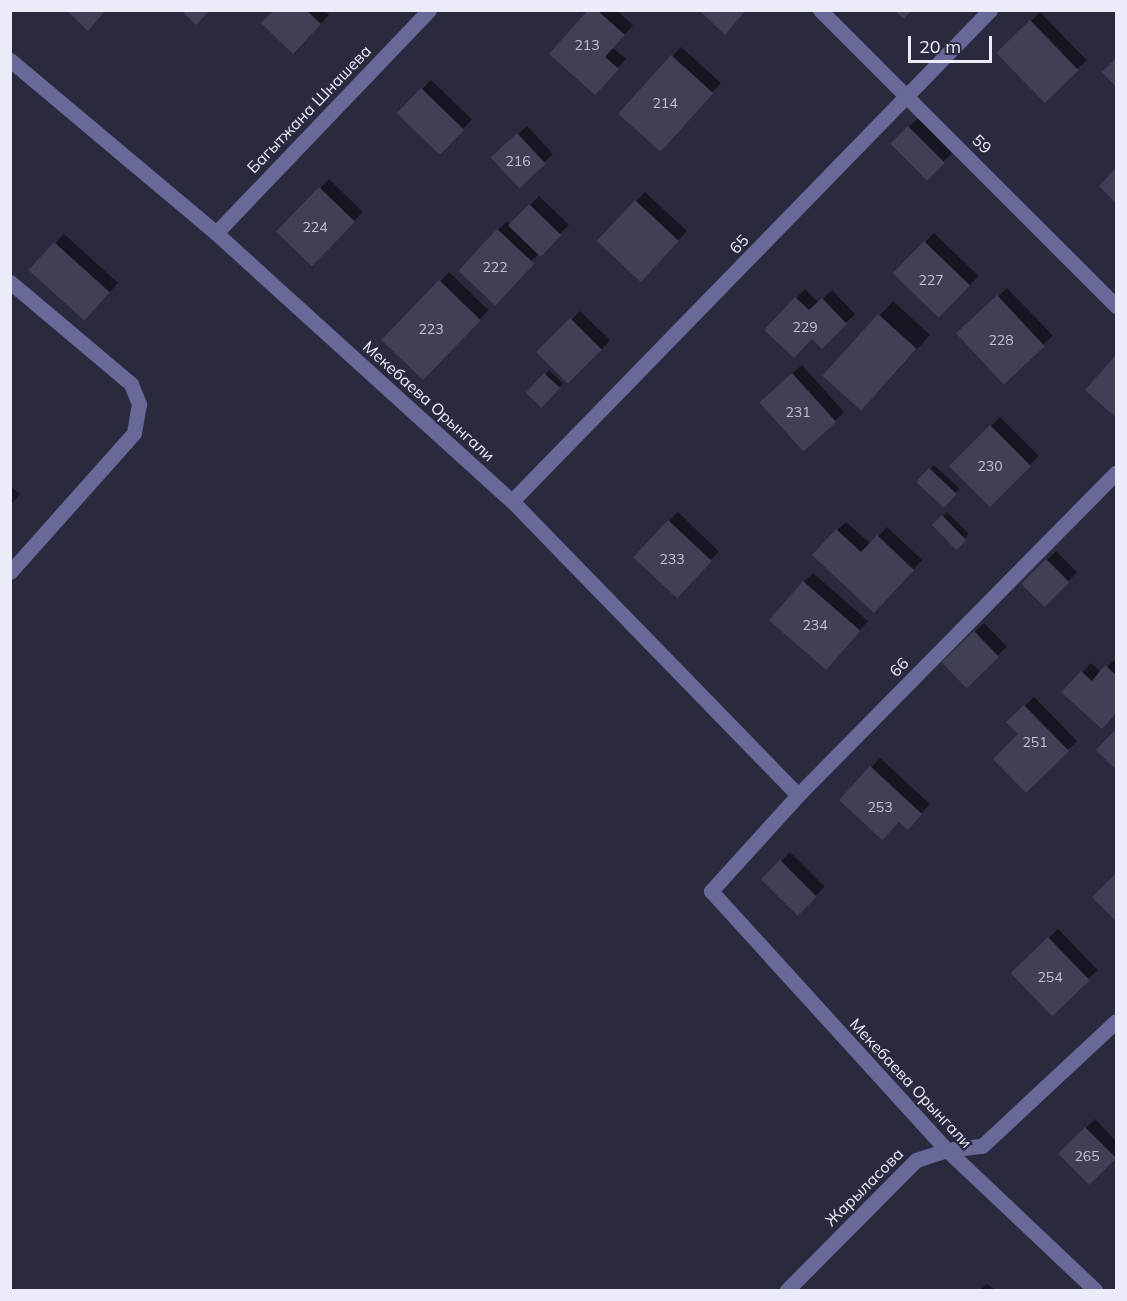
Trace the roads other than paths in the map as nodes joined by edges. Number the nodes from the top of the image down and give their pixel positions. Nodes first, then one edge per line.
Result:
1 (429, 10) edge
2 (820, 10) edge
3 (990, 10) edge
4 (10, 60) edge
5 (910, 96) junction
6 (216, 233) junction
7 (10, 282) edge
8 (1116, 306) edge
9 (1116, 472) edge
10 (512, 501) junction
11 (10, 572) edge
12 (798, 795) junction
13 (711, 891) joint
14 (1116, 1020) edge
15 (947, 1150) junction
16 (787, 1290) edge
17 (1095, 1290) edge

1 - 6 street, Багытжана Шнашева
2 - 5 street, 59
3 - 5 street, 65
4 - 6 street, Мекебаева Орынгали
5 - 8 street, 59
5 - 10 street, 65
6 - 10 street, Мекебаева Орынгали
7 - 11 street
9 - 12 street, 66
10 - 12 street, Мекебаева Орынгали
12 - 13 street, 66
13 - 15 street, Мекебаева Орынгали
14 - 15 street, Жарыласова
15 - 16 street, Жарыласова
15 - 17 street, Мекебаева Орынгали

